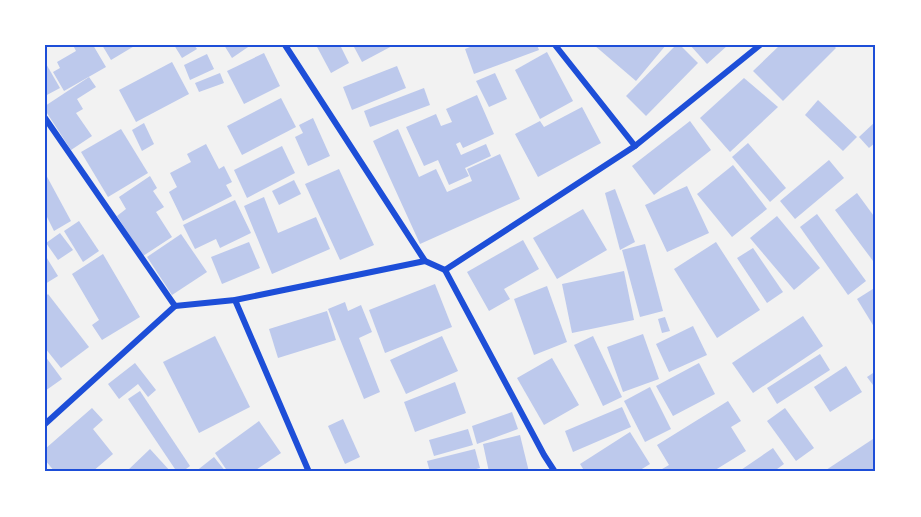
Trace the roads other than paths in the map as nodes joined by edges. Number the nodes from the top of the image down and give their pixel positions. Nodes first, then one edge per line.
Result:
1 (285, 45) edge
2 (555, 45) edge
3 (760, 45) edge
4 (45, 118) edge
5 (635, 146) junction
6 (425, 261) junction
7 (445, 270) junction
8 (235, 300) junction
9 (175, 306) junction
10 (45, 424) edge
11 (309, 472) edge
12 (555, 472) edge

1 - 6 street
2 - 5 street
3 - 5 street
4 - 9 street
5 - 7 street
6 - 7 street
6 - 8 street
7 - 12 street
8 - 9 street
8 - 11 street
9 - 10 street

